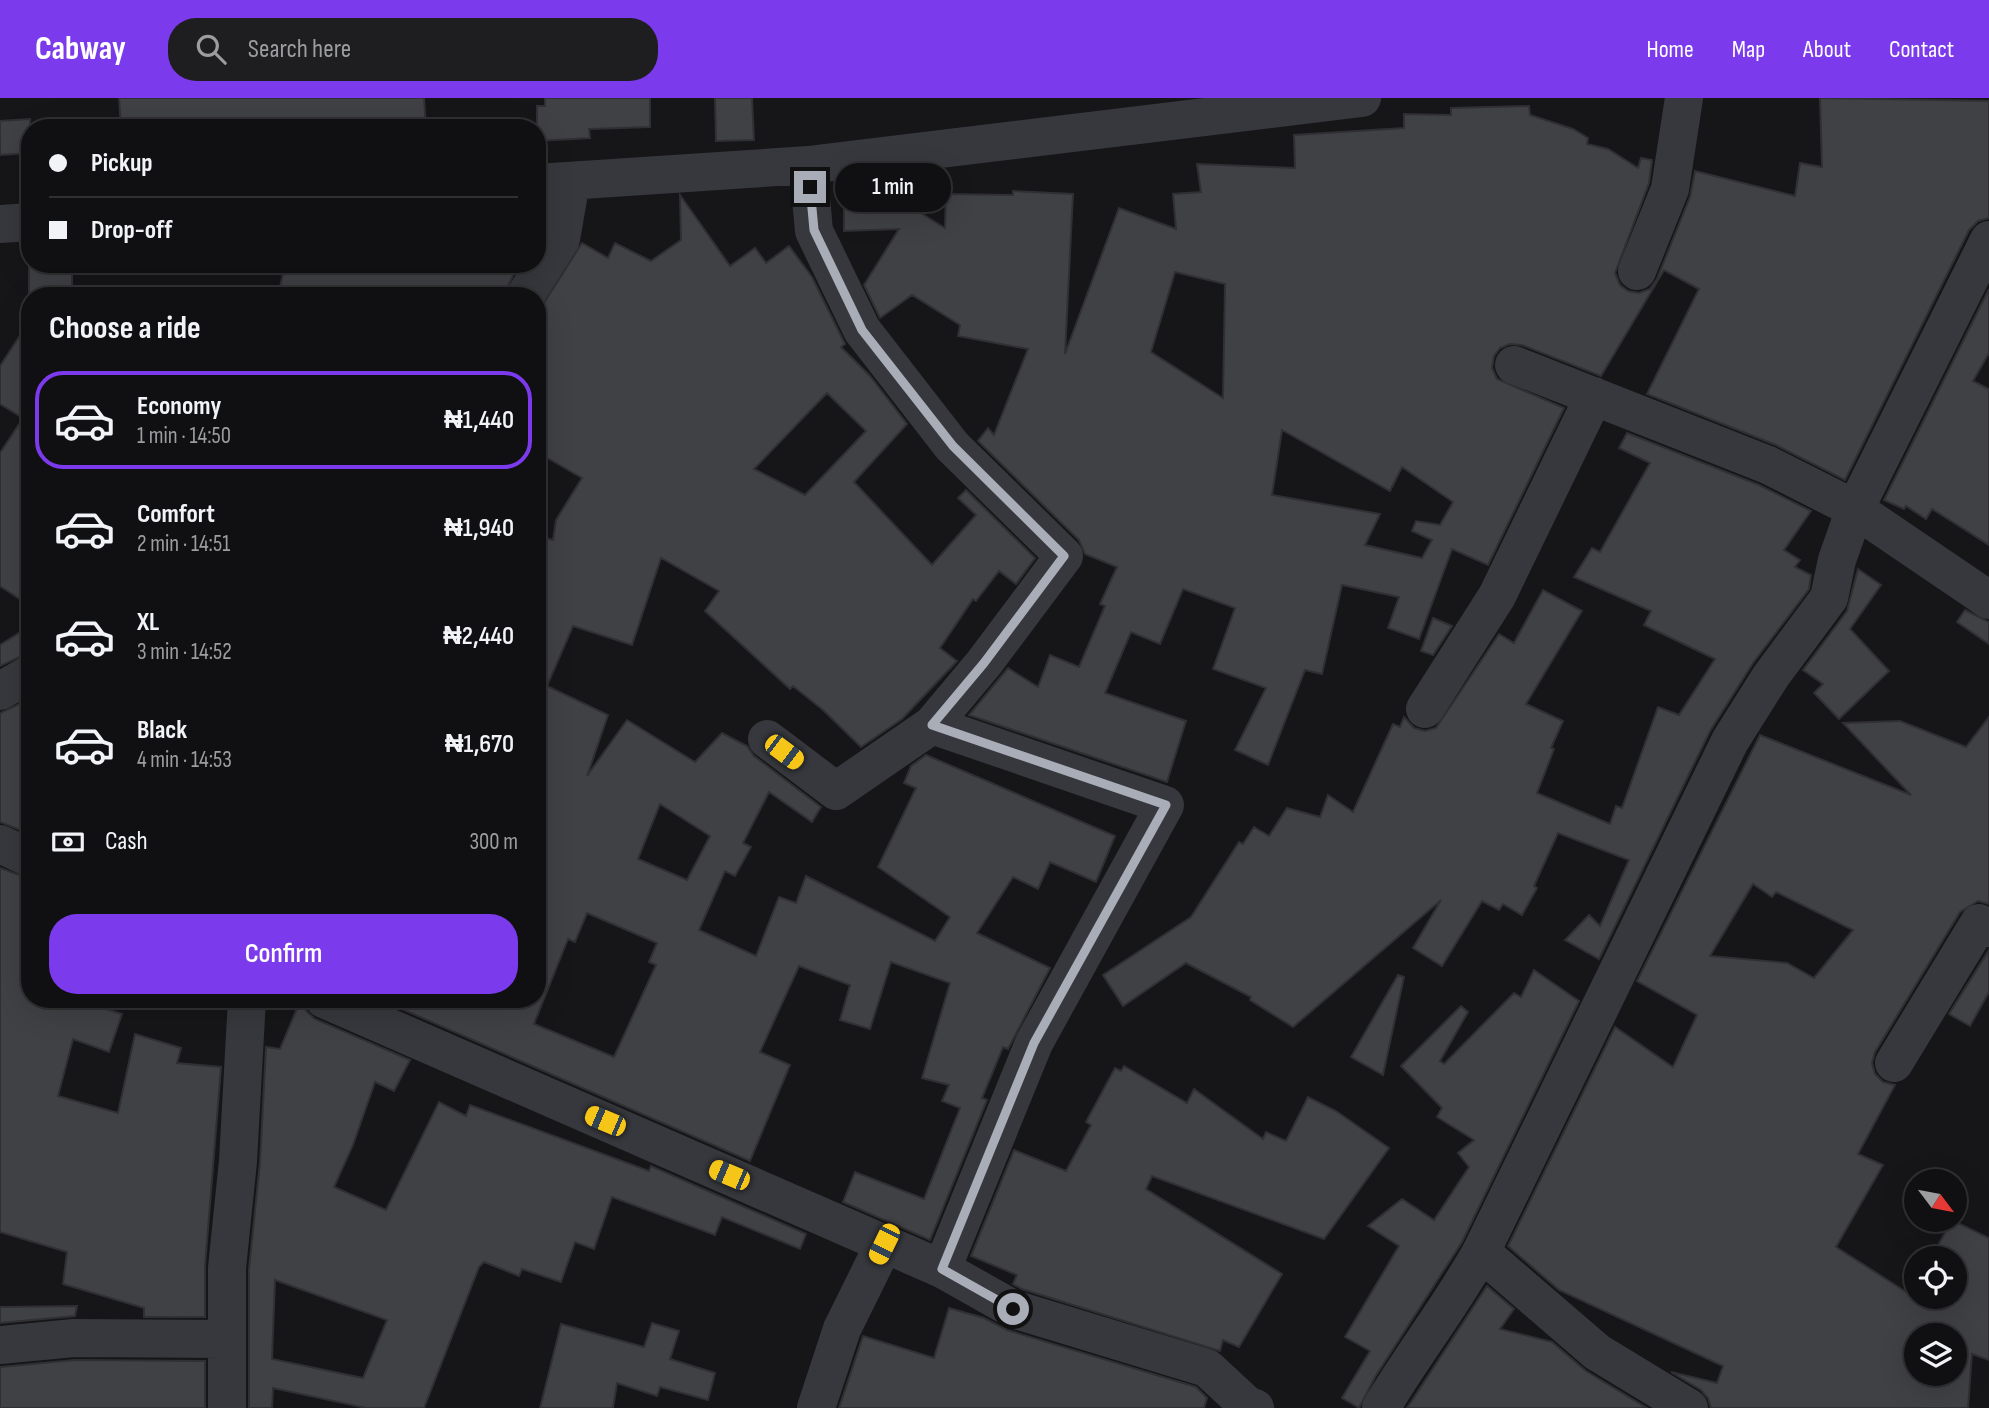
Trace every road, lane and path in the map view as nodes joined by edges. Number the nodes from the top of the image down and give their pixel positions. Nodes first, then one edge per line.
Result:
1 (1362, 98) edge
2 (1684, 98) edge
3 (808, 165) junction
4 (554, 182) edge
5 (21, 223) edge
6 (0, 224) edge
7 (1985, 257) edge
8 (546, 263) edge
9 (1637, 271) dead end
10 (1514, 365) dead end
11 (1594, 396) junction
12 (1855, 509) junction
13 (1989, 600) edge
14 (21, 679) edge
15 (0, 691) edge
16 (1425, 709) dead end
17 (932, 725) junction
18 (767, 739) dead end
19 (0, 844) edge
20 (21, 854) edge
21 (1989, 928) edge
22 (246, 1008) edge
23 (345, 1008) edge
24 (1894, 1063) dead end
25 (884, 1244) junction
26 (1481, 1252) junction
27 (942, 1269) junction
28 (227, 1339) junction
29 (0, 1345) edge
30 (228, 1408) edge
31 (816, 1408) edge
32 (1255, 1408) edge
33 (1381, 1408) edge
34 (1689, 1408) edge

1 - 3 street
2 - 9 street
3 - 4 street
3 - 17 street
4 - 8 street
5 - 6 street
7 - 12 street
10 - 11 street
11 - 12 street
11 - 16 street
12 - 13 street
12 - 26 street
14 - 15 street
17 - 18 street
17 - 27 street
19 - 20 street
21 - 24 street
22 - 28 street
23 - 25 street
25 - 27 street
25 - 31 street
26 - 33 street
26 - 34 street
27 - 32 street
28 - 29 street
28 - 30 street

